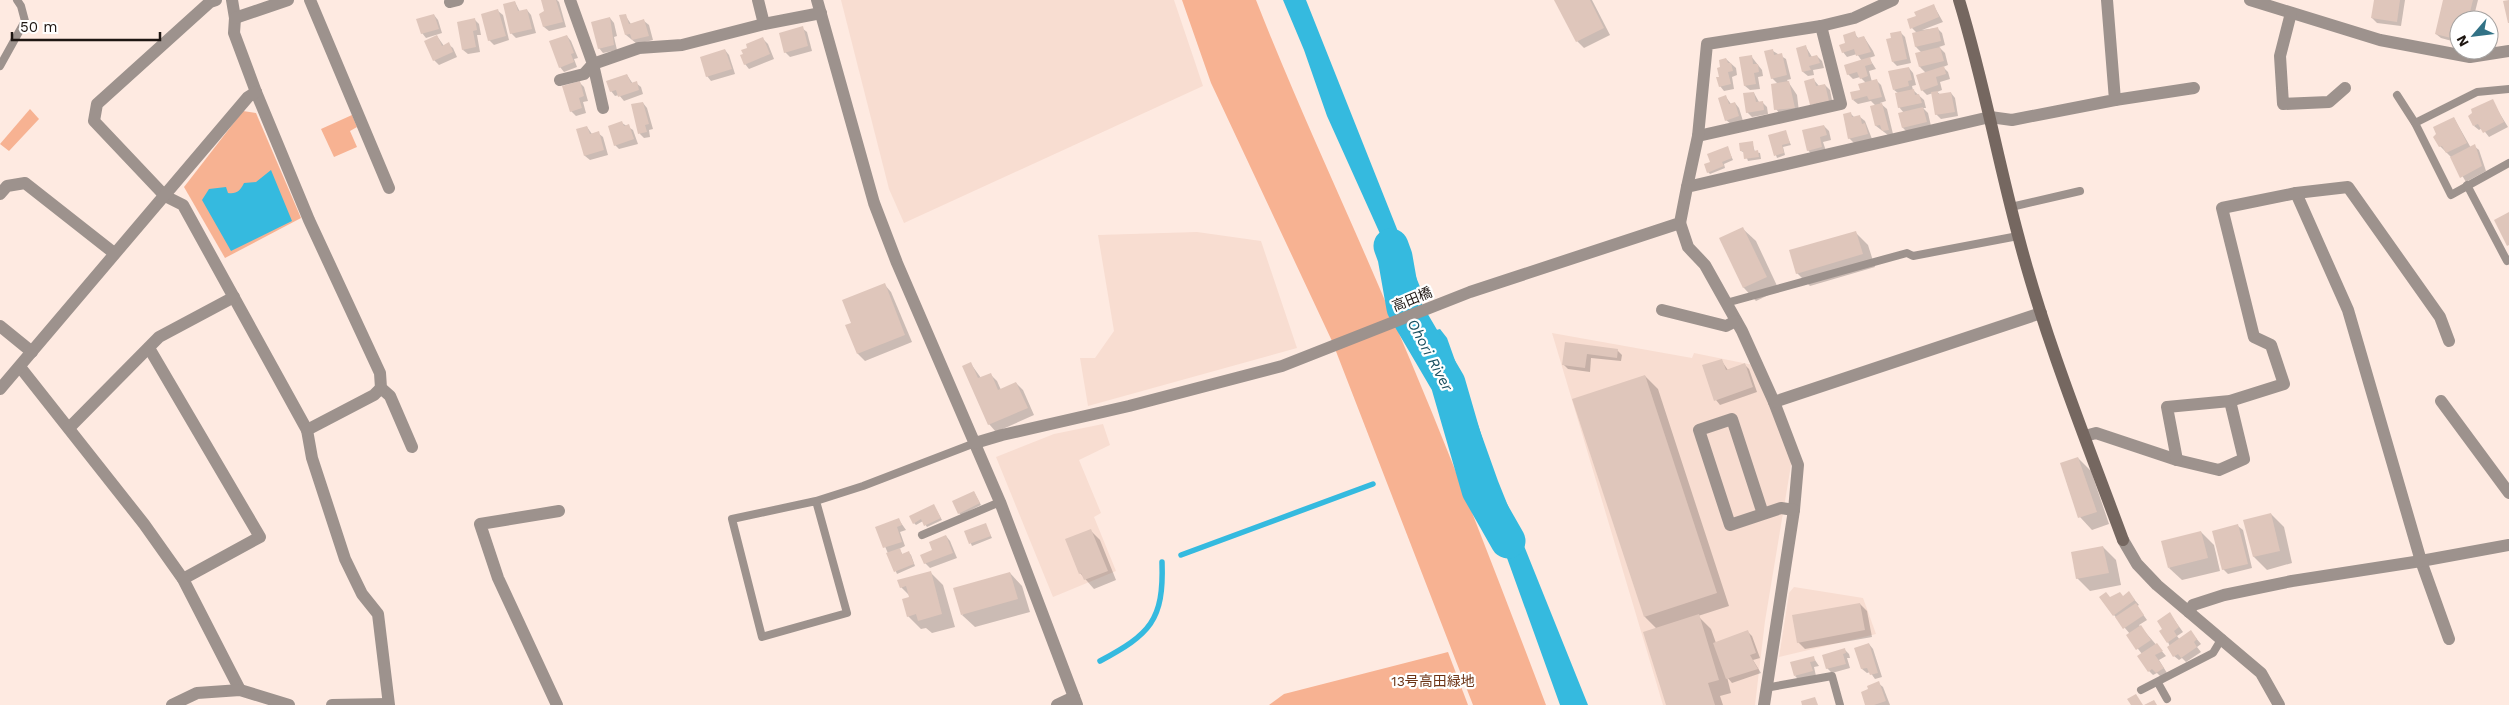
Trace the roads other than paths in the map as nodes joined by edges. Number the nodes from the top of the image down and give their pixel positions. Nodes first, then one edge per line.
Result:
1 (17, 0) edge
2 (216, 0) edge
3 (232, 0) edge
4 (288, 0) edge
5 (310, 0) edge
6 (570, 0) edge
7 (758, 0) edge
8 (817, 0) edge
9 (1893, 0) edge
10 (1959, 0) edge
11 (2107, 0) edge
12 (2250, 0) edge
13 (821, 13) junction
14 (2291, 13) junction
15 (235, 18) junction
16 (764, 24) junction
17 (1821, 26) junction
18 (2509, 52) edge
19 (592, 64) junction
20 (0, 66) edge
21 (560, 80) dead end
22 (2194, 88) dead end
23 (2345, 88) dead end
24 (2509, 88) edge
25 (256, 92) junction
26 (2397, 95) dead end
27 (2116, 100) junction
28 (603, 108) dead end
29 (1990, 117) junction
30 (2415, 123) junction
31 (1698, 136) junction
32 (2509, 163) edge
33 (2467, 185) junction
34 (1687, 187) junction
35 (389, 188) dead end
36 (2080, 191) dead end
37 (2296, 192) junction
38 (0, 194) edge
39 (165, 196) junction
40 (2011, 206) junction
41 (1680, 223) junction
42 (2018, 236) junction
43 (114, 254) junction
44 (2509, 260) edge
45 (234, 296) junction
46 (1726, 303) junction
47 (1662, 310) dead end
48 (2041, 313) junction
49 (1736, 321) junction
50 (0, 326) edge
51 (2449, 341) dead end
52 (149, 348) junction
53 (32, 352) junction
54 (20, 367) junction
55 (381, 388) junction
56 (0, 390) edge
57 (2230, 401) junction
58 (2441, 401) dead end
59 (1774, 402) junction
60 (69, 428) junction
61 (307, 430) junction
62 (2085, 436) junction
63 (975, 443) junction
64 (412, 447) dead end
65 (2176, 460) junction
66 (2509, 493) edge
67 (816, 501) junction
68 (1000, 502) junction
69 (1794, 510) junction
70 (559, 511) dead end
71 (1763, 514) junction
72 (922, 535) dead end
73 (2509, 545) edge
74 (2421, 561) junction
75 (183, 579) junction
76 (2189, 612) junction
77 (2222, 638) junction
78 (2450, 639) dead end
79 (2158, 683) junction
80 (1765, 688) junction
81 (240, 690) junction
82 (2141, 690) dead end
83 (2167, 699) dead end
84 (1075, 701) edge
85 (388, 704) edge
86 (172, 705) edge
87 (289, 705) edge
88 (332, 705) edge
89 (557, 705) edge
90 (1058, 705) edge
91 (1764, 705) edge
92 (1840, 705) edge
93 (2278, 705) edge

1 - 20 lane
2 - 39 street
3 - 15 street
4 - 15 street
5 - 35 street
6 - 19 street
7 - 16 street
8 - 13 street
9 - 17 street
10 - 29 street
11 - 27 street
12 - 14 street
13 - 16 street
13 - 63 street
14 - 18 street
14 - 23 street
15 - 25 street
16 - 19 street
17 - 31 street
17 - 31 street
19 - 21 street
19 - 28 street
22 - 27 street
24 - 30 lane
25 - 39 street
25 - 55 street
26 - 30 lane
27 - 29 street
29 - 34 street
29 - 40 street
30 - 33 lane
31 - 34 street
32 - 33 lane
33 - 44 lane
34 - 41 street
36 - 40 lane
37 - 51 street
37 - 57 street
37 - 74 street
38 - 43 street
39 - 43 street
39 - 45 street
40 - 42 street
41 - 46 street
41 - 63 street, 高田橋
42 - 46 lane
42 - 48 street
43 - 53 street
45 - 52 street
45 - 61 street
46 - 49 street
47 - 49 street
48 - 59 street
48 - 62 street
49 - 59 street
50 - 53 street
52 - 60 street
52 - 75 street
53 - 54 street
54 - 56 street
54 - 60 street
55 - 61 street
55 - 64 street
57 - 65 street
57 - 65 street
58 - 66 street
59 - 69 street
60 - 75 street
61 - 85 street
62 - 65 street
62 - 76 street
63 - 67 lane
63 - 68 street
67 - 67 lane
68 - 72 lane
68 - 84 street
69 - 71 street
69 - 80 street
70 - 89 street
71 - 71 street
73 - 74 street
74 - 76 street
74 - 78 street
75 - 81 street
76 - 77 street
77 - 79 lane
77 - 93 street
79 - 82 lane
79 - 83 lane
80 - 91 street
80 - 92 lane
81 - 86 street
81 - 87 street
84 - 90 street
85 - 88 street

